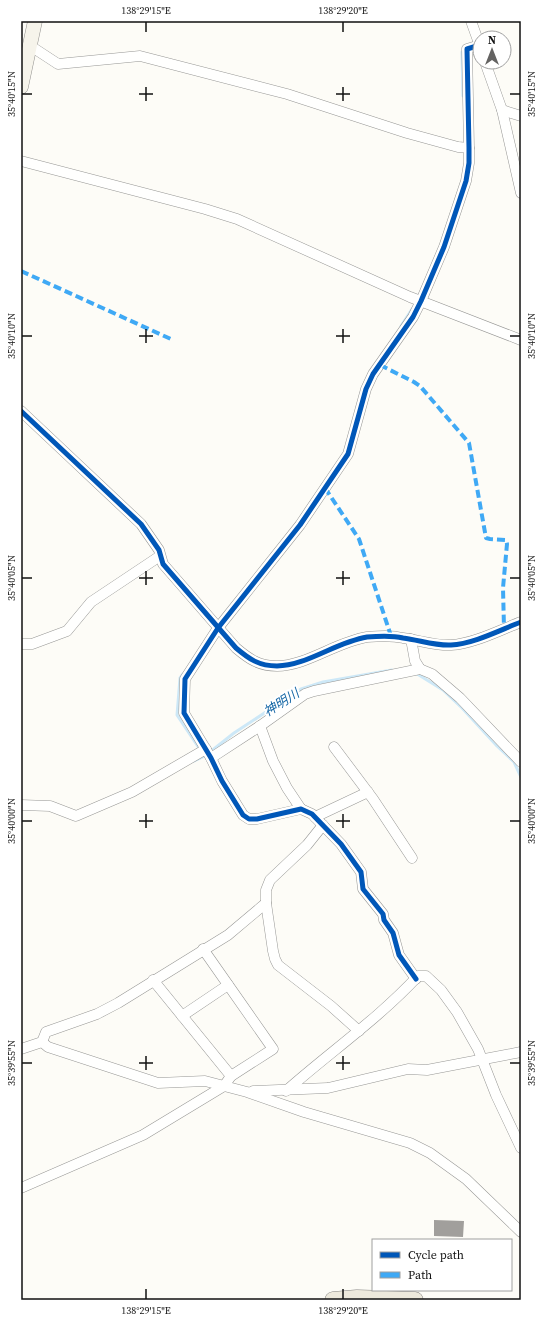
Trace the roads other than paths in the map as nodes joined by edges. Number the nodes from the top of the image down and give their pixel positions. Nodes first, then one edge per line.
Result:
1 (35, 21) edge
2 (29, 45) junction
3 (472, 48) edge
4 (488, 70) edge
5 (21, 87) edge
6 (502, 110) junction
7 (521, 116) edge
8 (469, 148) junction
9 (21, 161) edge
10 (521, 193) edge
11 (421, 301) junction
12 (521, 340) edge
13 (21, 411) edge
14 (160, 556) junction
15 (521, 622) edge
16 (218, 628) junction
17 (411, 639) junction
18 (21, 644) edge
19 (420, 669) junction
20 (260, 726) junction
21 (334, 747) dead end
22 (206, 749) junction
23 (211, 758) junction
24 (521, 762) edge
25 (368, 792) junction
26 (21, 805) edge
27 (301, 809) junction
28 (315, 817) junction
29 (323, 825) junction
30 (412, 858) dead end
31 (266, 903) junction
32 (203, 949) junction
33 (416, 979) junction
34 (153, 980) junction
35 (228, 985) junction
36 (182, 1016) junction
37 (359, 1031) junction
38 (42, 1042) junction
39 (21, 1049) edge
40 (521, 1052) edge
41 (483, 1060) junction
42 (231, 1076) junction
43 (224, 1086) junction
44 (286, 1090) junction
45 (247, 1092) junction
46 (521, 1148) edge
47 (21, 1188) edge
48 (521, 1232) edge
49 (333, 1300) edge
50 (415, 1300) edge

1 - 2 street
2 - 5 street
2 - 8 street
3 - 8 street
4 - 6 street
6 - 7 street
6 - 10 street
8 - 11 street
9 - 11 street
11 - 12 street
11 - 16 street
13 - 14 street
14 - 16 street
14 - 18 street
15 - 17 street
16 - 17 street
16 - 22 street
17 - 19 street
19 - 20 street
19 - 24 street
20 - 23 street
20 - 27 street
21 - 25 street
22 - 23 street
22 - 26 street
23 - 27 street
25 - 28 street
25 - 30 street
27 - 28 street
28 - 29 street
29 - 31 street
29 - 33 street
31 - 32 street
31 - 37 street
32 - 34 street
32 - 35 street
33 - 37 street
33 - 41 street
34 - 36 street
34 - 38 street
35 - 36 street
35 - 42 street
36 - 42 street
37 - 44 street
38 - 39 street
38 - 43 street
40 - 41 street
41 - 44 street
41 - 46 street
42 - 43 street
43 - 45 street
43 - 47 street
44 - 45 street
45 - 48 street
49 - 50 main road

